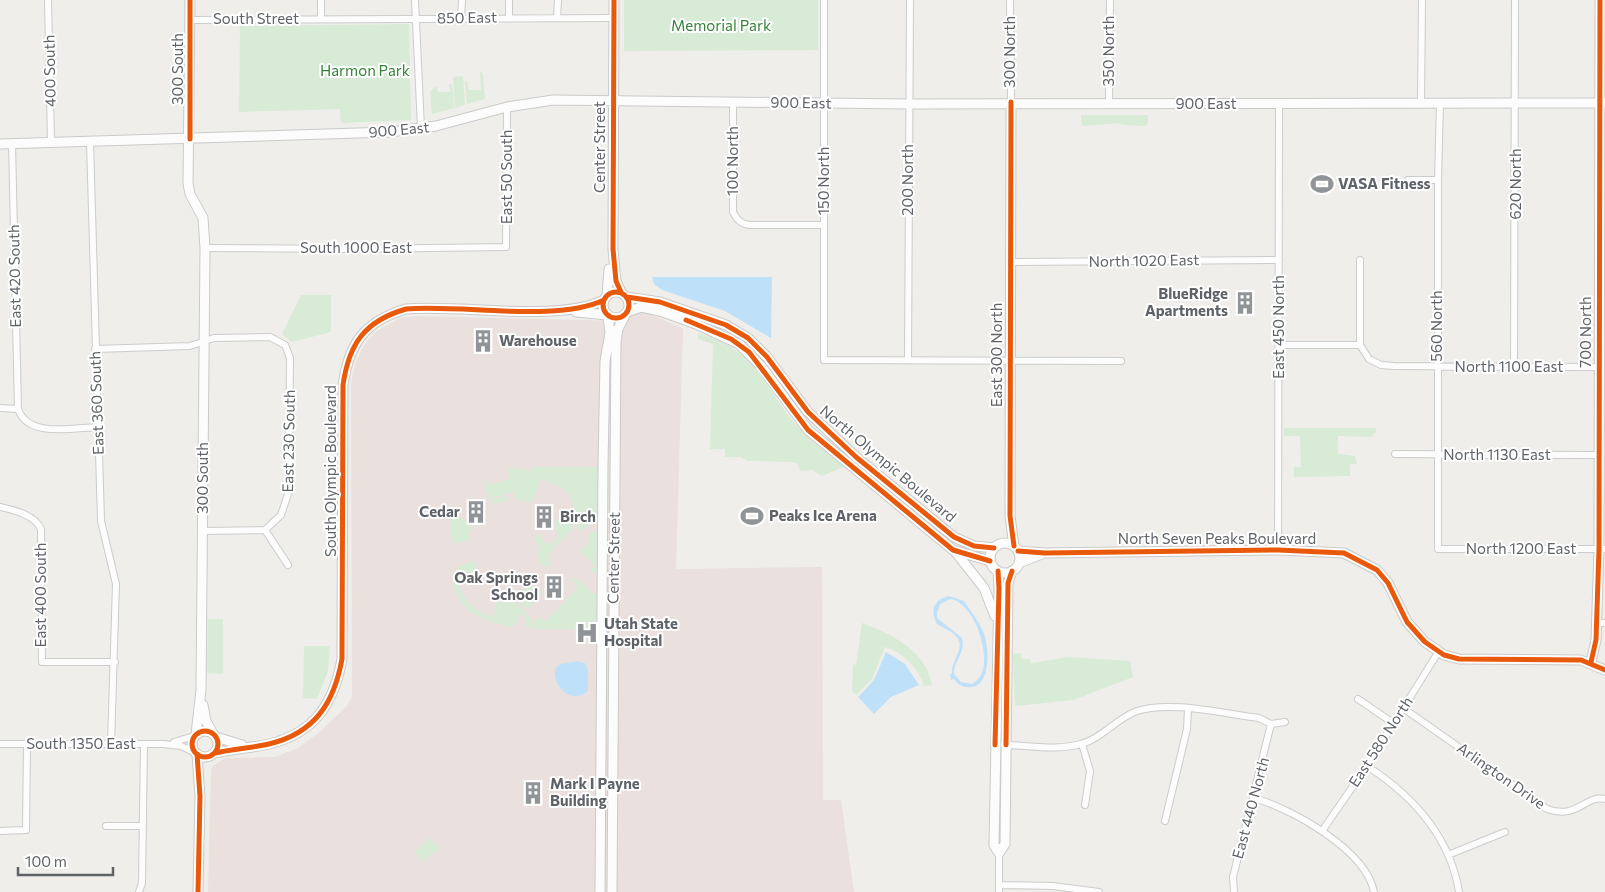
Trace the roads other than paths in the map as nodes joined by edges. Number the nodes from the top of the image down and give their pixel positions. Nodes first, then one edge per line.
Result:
1 (48, 0) edge
2 (190, 0) edge
3 (321, 0) edge
4 (415, 0) edge
5 (462, 0) edge
6 (509, 0) edge
7 (558, 0) edge
8 (614, 0) edge
9 (824, 0) edge
10 (910, 0) edge
11 (1010, 0) edge
12 (1110, 0) edge
13 (1422, 0) edge
14 (1515, 0) edge
15 (1600, 0) edge
16 (509, 18) junction
17 (557, 18) junction
18 (614, 18) junction
19 (321, 19) junction
20 (415, 19) junction
21 (461, 19) junction
22 (190, 20) junction
23 (613, 100) junction
24 (733, 102) junction
25 (1010, 102) junction
26 (1421, 102) junction
27 (1440, 102) junction
28 (824, 103) junction
29 (1109, 103) junction
30 (1516, 103) junction
31 (1602, 103) edge
32 (908, 104) junction
33 (1279, 104) junction
34 (507, 107) junction
35 (421, 128) junction
36 (190, 138) junction
37 (51, 142) junction
38 (90, 142) junction
39 (12, 143) junction
40 (0, 144) edge
41 (1010, 164) joint
42 (1408, 180) dead end
43 (1438, 180) junction
44 (824, 225) junction
45 (506, 247) joint
46 (205, 248) junction
47 (613, 249) junction
48 (1602, 255) edge
49 (1279, 260) junction
50 (1360, 260) dead end
51 (1010, 262) junction
52 (624, 295) junction
53 (606, 297) junction
54 (558, 310) junction
55 (626, 314) junction
56 (608, 315) junction
57 (1602, 328) edge
58 (204, 341) junction
59 (1279, 344) junction
60 (1360, 345) junction
61 (95, 349) junction
62 (908, 360) junction
63 (1010, 360) junction
64 (1121, 361) dead end
65 (1437, 366) junction
66 (1514, 367) junction
67 (1599, 367) junction
68 (605, 382) junction
69 (616, 382) junction
70 (1602, 402) edge
71 (0, 408) edge
72 (18, 409) junction
73 (97, 427) junction
74 (1396, 454) dead end
75 (1438, 455) junction
76 (1599, 455) junction
77 (603, 458) junction
78 (615, 459) junction
79 (1602, 476) edge
80 (0, 507) edge
81 (1010, 516) junction
82 (265, 530) junction
83 (203, 532) junction
84 (603, 536) junction
85 (614, 536) junction
86 (997, 546) junction
87 (1016, 548) junction
88 (1438, 549) joint
89 (1602, 549) edge
90 (953, 550) junction
91 (1278, 550) junction
92 (1045, 553) junction
93 (990, 562) junction
94 (1019, 562) junction
95 (288, 565) dead end
96 (998, 571) junction
97 (1012, 571) junction
98 (602, 602) junction
99 (613, 602) junction
100 (1601, 623) edge
101 (997, 626) junction
102 (1439, 651) junction
103 (115, 662) junction
104 (1591, 662) junction
105 (1605, 670) edge
106 (201, 690) junction
107 (1358, 699) dead end
108 (601, 707) junction
109 (612, 707) junction
110 (1403, 708) junction
111 (1188, 709) junction
112 (1285, 722) dead end
113 (1393, 723) junction
114 (1271, 724) junction
115 (215, 735) junction
116 (195, 736) junction
117 (0, 744) edge
118 (28, 744) junction
119 (111, 744) junction
120 (144, 744) junction
121 (163, 744) junction
122 (1082, 744) junction
123 (995, 745) junction
124 (1006, 745) junction
125 (255, 746) junction
126 (196, 753) junction
127 (213, 755) junction
128 (1367, 766) junction
129 (200, 796) junction
130 (1254, 798) junction
131 (1605, 799) edge
132 (1085, 805) dead end
133 (1164, 821) dead end
134 (106, 826) dead end
135 (142, 826) junction
136 (0, 830) edge
137 (1322, 830) junction
138 (1505, 832) dead end
139 (612, 845) junction
140 (600, 846) junction
141 (999, 853) junction
142 (1448, 855) junction
143 (600, 866) junction
144 (612, 866) junction
145 (999, 888) edge
146 (1089, 891) edge
147 (139, 892) edge
148 (198, 892) edge
149 (600, 892) edge
150 (612, 892) edge
151 (1099, 892) edge
152 (1234, 892) edge
153 (1374, 892) edge
154 (1459, 892) edge

1 - 37 street, 400 South
2 - 22 street, 300 South
3 - 19 street
4 - 20 street
5 - 21 street
6 - 16 street
7 - 17 street
8 - 18 street, Center Street
9 - 28 street, 150 North
10 - 32 street, 200 North
11 - 25 street, 300 North
12 - 29 street, 350 North
13 - 26 street
14 - 30 street, 620 North
15 - 31 street, 700 North
16 - 17 street, 850 East
16 - 21 street, 850 East
17 - 18 street, 850 East
18 - 23 street, Center Street
19 - 20 street, 850 East
19 - 22 street, South Street
20 - 21 street, 850 East
20 - 35 street
22 - 36 street, 300 South
23 - 24 street, 900 East
23 - 34 street, 900 East
23 - 47 street, Center Street
24 - 28 street, 900 East
24 - 44 street, 100 North
25 - 29 street, 900 East
25 - 32 street, 900 East
25 - 41 street, 300 North
26 - 27 street, 900 East
26 - 33 street, 900 East
27 - 30 street, 900 East
27 - 43 street, 560 North
28 - 32 street, 900 East
28 - 44 street, 150 North
29 - 33 street, 900 East
30 - 31 street, 900 East
30 - 66 street, 620 North
31 - 48 street, 700 North
32 - 62 street, 200 North
33 - 49 street, East 450 North
34 - 35 street, 900 East
34 - 45 street, East 50 South
35 - 36 street, 900 East
36 - 38 street, 900 East
36 - 46 street, 300 South
37 - 38 street, 900 East
37 - 39 street, 900 East
38 - 61 street, East 360 South
39 - 40 street, 900 East
39 - 72 street, East 420 South
41 - 51 street, East 300 North
42 - 43 street
43 - 65 street, 560 North
44 - 62 street, 150 North
45 - 46 street, South 1000 East
46 - 58 street, 300 South
47 - 52 street, Center Street
47 - 53 street, Center Street
48 - 57 street, 700 North
49 - 51 street, North 1020 East
49 - 59 street, East 450 North
50 - 60 street
51 - 63 street, East 300 North
52 - 53 street
52 - 55 street
52 - 86 street, North Olympic Boulevard
53 - 54 street, South Olympic Boulevard
53 - 56 street
54 - 56 street, South Olympic Boulevard
54 - 125 street, South Olympic Boulevard
55 - 56 street
55 - 69 street, Center Street
55 - 90 street, North Olympic Boulevard
56 - 68 street, Center Street
57 - 67 street, 700 North
58 - 61 street
58 - 82 street, East 230 South
58 - 83 street, 300 South
59 - 60 street
59 - 91 street, East 450 North
60 - 65 street, North 1100 East
61 - 73 street, East 360 South
62 - 63 street
63 - 64 street
63 - 81 street, East 300 North
65 - 66 street, North 1100 East
65 - 75 street, 560 North
66 - 67 street, North 1100 East
67 - 70 street, 700 North
68 - 69 street
68 - 77 street, Center Street
69 - 78 street, Center Street
70 - 76 street, 700 North
71 - 72 street
72 - 73 street
73 - 103 street, East 360 South
74 - 75 street, North 1130 East
75 - 76 street, North 1130 East
75 - 88 street, 560 North
76 - 79 street, 700 North
77 - 78 street
77 - 84 street, Center Street
78 - 85 street, Center Street
79 - 89 street, 700 North
80 - 103 street, East 400 South
81 - 86 street, East 300 North
81 - 87 street, East 300 North
82 - 83 street
82 - 95 street
83 - 106 street, 300 South
84 - 85 street
84 - 98 street, Center Street
85 - 99 street, Center Street
86 - 87 street
86 - 93 street
87 - 92 street, North Seven Peaks Boulevard
87 - 94 street
88 - 89 street, North 1200 East
89 - 100 street, 700 North
90 - 93 street, North Olympic Boulevard
90 - 101 street
91 - 92 street, North Seven Peaks Boulevard
91 - 102 street, North Seven Peaks Boulevard
92 - 94 street, North Seven Peaks Boulevard
93 - 96 street
94 - 97 street
96 - 97 street
96 - 101 street
97 - 124 street
98 - 99 street
98 - 108 street, Center Street
99 - 109 street, Center Street
100 - 104 street, 700 North
101 - 123 street
102 - 104 street, North Seven Peaks Boulevard
102 - 110 street, East 580 North
103 - 119 street, East 360 South
104 - 105 street, North Seven Peaks Boulevard
106 - 115 street, 300 South
106 - 116 street, 300 South
107 - 113 street
108 - 109 street
108 - 140 street, Center Street
109 - 139 street, Center Street
110 - 113 street, East 580 North
110 - 131 street, Arlington Drive
111 - 114 street
111 - 122 street
111 - 133 street
112 - 114 street
113 - 128 street, East 580 North
114 - 130 street, East 440 North
115 - 116 street
115 - 125 street, South Olympic Boulevard
115 - 127 street
116 - 121 street, South 1350 East
116 - 126 street
117 - 118 street, South 1350 East
118 - 119 street, South 1350 East
118 - 136 street
119 - 120 street, South 1350 East
120 - 121 street, South 1350 East
120 - 135 street
121 - 126 street, South 1350 East
122 - 124 street
122 - 132 street
123 - 124 street
123 - 141 street
124 - 141 street
125 - 127 street, South Olympic Boulevard
126 - 127 street
126 - 129 street
127 - 129 street
128 - 137 street, East 580 North
128 - 142 street
129 - 148 street
130 - 137 street
130 - 152 street, East 440 North
134 - 135 street
135 - 147 street
137 - 153 street
138 - 142 street
139 - 140 street
139 - 144 street, Center Street
140 - 143 street, Center Street
141 - 145 street
142 - 154 street
143 - 144 street
143 - 149 street, Center Street
144 - 150 street, Center Street
145 - 146 street
146 - 151 street

